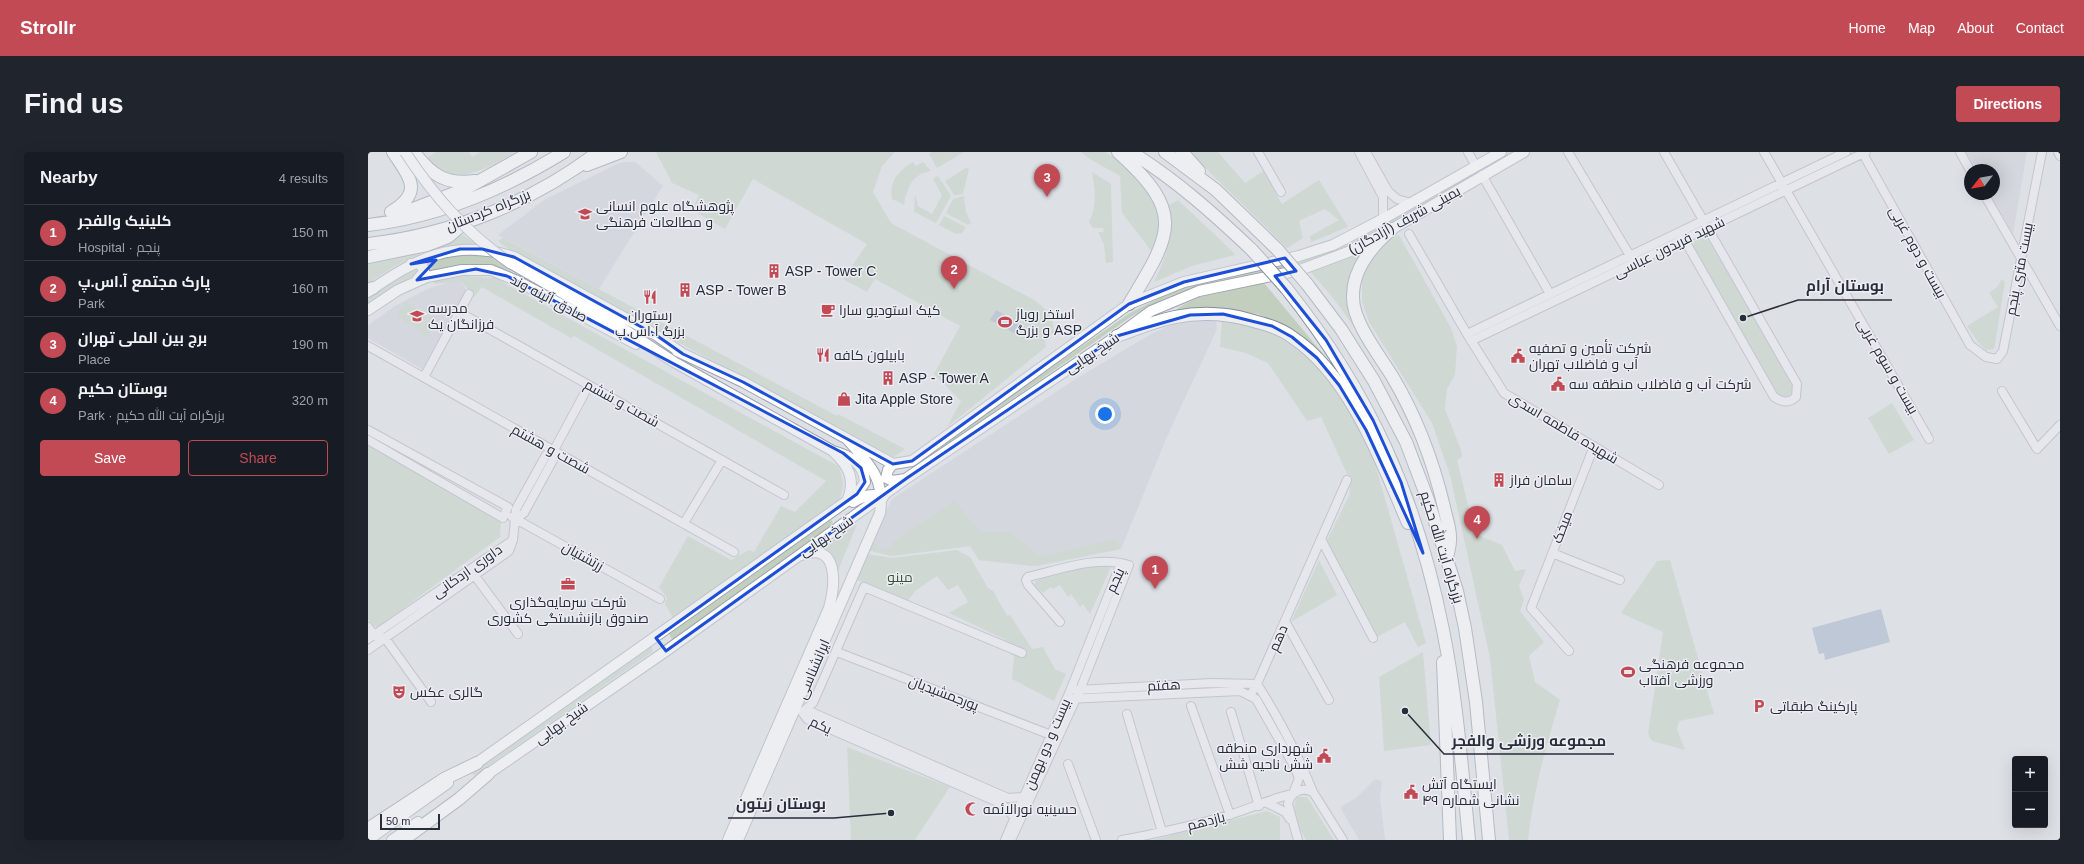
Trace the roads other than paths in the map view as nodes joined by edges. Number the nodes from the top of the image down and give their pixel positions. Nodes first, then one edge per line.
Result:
1 (393, 152) edge
2 (404, 152) edge
3 (414, 152) edge
4 (531, 152) edge
5 (564, 152) edge
6 (598, 152) edge
7 (621, 152) edge
8 (1118, 152) edge
9 (1131, 152) edge
10 (1165, 152) edge
11 (1182, 152) edge
12 (1258, 152) edge
13 (1359, 152) edge
14 (1366, 152) edge
15 (1468, 152) edge
16 (1501, 152) edge
17 (1524, 152) edge
18 (1568, 152) edge
19 (1664, 152) edge
20 (1764, 152) edge
21 (1846, 152) edge
22 (1960, 152) edge
23 (2042, 152) edge
24 (2058, 152) edge
25 (1864, 153) edge
26 (2060, 156) edge
27 (1967, 164) edge
28 (1476, 166) junction
29 (426, 167) junction
30 (577, 168) junction
31 (1482, 175) junction
32 (409, 176) junction
33 (484, 180) junction
34 (1784, 186) junction
35 (1216, 190) junction
36 (1281, 192) dead end
37 (1385, 192) junction
38 (1987, 200) edge
39 (1411, 203) junction
40 (1383, 219) junction
41 (467, 221) junction
42 (1706, 224) junction
43 (369, 225) edge
44 (1392, 229) junction
45 (1409, 234) dead end
46 (1682, 235) junction
47 (368, 244) edge
48 (368, 257) edge
49 (2020, 257) junction
50 (1632, 259) junction
51 (512, 260) junction
52 (1271, 261) joint
53 (411, 264) junction
54 (1279, 275) joint
55 (417, 280) junction
56 (1572, 288) junction
57 (370, 290) edge
58 (469, 294) dead end
59 (1550, 294) junction
60 (1129, 304) junction
61 (368, 310) edge
62 (460, 312) junction
63 (613, 322) junction
64 (2060, 326) edge
65 (1117, 336) junction
66 (1469, 338) junction
67 (368, 346) edge
68 (1974, 350) joint
69 (683, 354) junction
70 (674, 362) junction
71 (424, 377) junction
72 (743, 382) junction
73 (589, 385) junction
74 (2002, 391) dead end
75 (735, 396) junction
76 (2060, 425) edge
77 (368, 430) edge
78 (847, 439) junction
79 (1929, 439) dead end
80 (368, 440) edge
81 (1594, 446) junction
82 (554, 450) junction
83 (722, 460) junction
84 (893, 464) junction
85 (907, 478) junction
86 (1347, 480) dead end
87 (1659, 485) dead end
88 (784, 495) dead end
89 (883, 496) junction
90 (843, 504) joint
91 (506, 513) junction
92 (516, 519) junction
93 (819, 521) junction
94 (684, 523) junction
95 (1320, 539) junction
96 (734, 552) dead end
97 (1423, 553) junction
98 (1552, 553) junction
99 (796, 557) junction
100 (1446, 559) junction
101 (1121, 563) junction
102 (472, 572) junction
103 (1620, 580) dead end
104 (660, 599) dead end
105 (1285, 621) junction
106 (1060, 622) dead end
107 (368, 627) edge
108 (1443, 631) junction
109 (518, 634) dead end
110 (371, 637) edge
111 (385, 638) junction
112 (656, 638) junction
113 (1373, 638) dead end
114 (368, 650) edge
115 (666, 651) junction
116 (1570, 651) dead end
117 (836, 652) junction
118 (1022, 653) dead end
119 (1257, 684) junction
120 (1080, 690) junction
121 (1070, 691) junction
122 (1251, 694) junction
123 (1076, 698) junction
124 (1067, 699) junction
125 (1329, 700) dead end
126 (431, 702) dead end
127 (1191, 706) dead end
128 (795, 709) junction
129 (1231, 712) dead end
130 (1126, 714) dead end
131 (1051, 735) junction
132 (477, 763) junction
133 (1068, 764) dead end
134 (488, 774) joint
135 (1313, 792) junction
136 (1293, 794) junction
137 (1024, 797) junction
138 (1263, 805) junction
139 (1230, 815) junction
140 (1015, 818) junction
141 (1291, 820) junction
142 (368, 831) edge
143 (1162, 832) junction
144 (396, 840) edge
145 (728, 840) edge
146 (738, 840) edge
147 (1005, 840) edge
148 (1011, 840) edge
149 (1096, 840) edge
150 (1122, 840) edge
151 (1298, 840) edge
152 (1343, 840) edge
153 (1450, 840) edge
154 (1469, 840) edge
155 (1489, 840) edge

1 - 32 highway
2 - 51 main road, bridge
3 - 29 highway
4 - 33 highway
5 - 43 highway, بزرگراه کردستان
6 - 30 highway, بزرگراه کردستان
7 - 30 highway
8 - 60 highway
9 - 97 highway, بزرگراه آیت الله حکیم, bridge
10 - 35 highway
11 - 35 highway
12 - 36 street
13 - 37 street
14 - 37 street
15 - 28 street
16 - 28 main road, یمینی شریف (آزادگان)
17 - 31 main road, یمینی شریف (آزادگان)
18 - 50 street
19 - 42 street
20 - 34 street, بیست و سوم غربی
21 - 34 street, شهید فریدون عباسی
22 - 27 street
23 - 49 street, بیست متری پنجم
24 - 26 street
25 - 34 street, شهید فریدون عباسی
25 - 68 street, بیست و دوم غربی
28 - 39 main road, یمینی شریف (آزادگان)
29 - 32 highway
29 - 33 highway
30 - 41 highway, بزرگراه کردستان
31 - 44 main road, یمینی شریف (آزادگان)
31 - 59 street
32 - 43 highway
33 - 43 highway
34 - 42 street, شهید فریدون عباسی
34 - 79 street, بیست و سوم غربی
35 - 100 highway, بزرگراه آیت الله حکیم, bridge
37 - 39 street
37 - 40 street
38 - 49 street
39 - 40 main road, یمینی شریف (آزادگان)
40 - 52 main road, یمینی شریف (آزادگان)
41 - 47 highway, بزرگراه کردستان
41 - 48 highway
42 - 46 street, شهید فریدون عباسی
42 - 46 street
44 - 54 main road, یمینی شریف (آزادگان)
44 - 100 highway
45 - 66 street, شهیده فاطمه اسدی
46 - 50 street, شهید فریدون عباسی
49 - 64 street
49 - 68 street, بیست متری پنجم
50 - 56 street, شهید فریدون عباسی
51 - 53 main road
51 - 63 main road, صادق آئینه وند
51 - 69 main road, صادق آئینه وند
52 - 60 main road, شیخ بهایی
53 - 55 main road
53 - 57 main road
54 - 65 main road, شیخ بهایی
55 - 61 main road, صادق آئینه وند
55 - 70 main road, صادق آئینه وند
56 - 59 street, شهید فریدون عباسی
56 - 66 street, شهید فریدون عباسی
58 - 62 street
59 - 66 street, شهید فریدون عباسی
60 - 84 main road, شیخ بهایی
62 - 71 street
62 - 73 street, شصت و ششم
63 - 69 main road, صادق آئینه وند
63 - 70 main road, صادق آئینه وند
65 - 85 main road, شیخ بهایی
65 - 97 highway
66 - 81 street, شهیده فاطمه اسدی
67 - 71 street, شصت و هشتم
69 - 72 main road, صادق آئینه وند
70 - 75 main road, صادق آئینه وند
71 - 82 street, شصت و هشتم
72 - 75 main road
72 - 78 main road, صادق آئینه وند
73 - 82 street
73 - 83 street, شصت و ششم
74 - 76 street
75 - 90 main road, صادق آئینه وند
77 - 91 street, زرتشتیان
78 - 84 main road, صادق آئینه وند
78 - 89 main road
80 - 91 street, زرتشتیان
81 - 87 street, شهیده فاطمه اسدی
81 - 98 street, میخک
82 - 92 street
82 - 94 street, شصت و هشتم
83 - 88 street, شصت و ششم
83 - 94 street
84 - 85 main road
85 - 89 main road, شیخ بهایی
86 - 95 street, دهم
89 - 93 main road
89 - 99 main road, شیخ بهایی
89 - 128 main road, ایرانشناسی
90 - 93 main road, شیخ بهایی
91 - 92 street, زرتشتیان
92 - 102 street, داوری اردکانی
92 - 104 street, زرتشتیان
93 - 112 main road, شیخ بهایی
94 - 96 street, شصت و هشتم
95 - 105 street, دهم
95 - 113 street
97 - 108 highway, بزرگراه آیت الله حکیم
98 - 103 street
98 - 116 street, میخک
99 - 115 main road, شیخ بهایی
99 - 128 main road, ایرانشناسی
100 - 155 highway, بزرگراه آیت الله حکیم
101 - 106 street
101 - 120 street, پنجم
101 - 121 street, پنجم
102 - 109 street
102 - 110 street, داوری اردکانی
102 - 111 street, داوری اردکانی
105 - 119 street, دهم
105 - 125 street
107 - 110 street
108 - 153 highway
108 - 154 highway, بزرگراه آیت الله حکیم
110 - 111 street
111 - 114 street, داوری اردکانی
111 - 126 street
112 - 115 main road
112 - 132 main road, شیخ بهایی
115 - 134 main road, شیخ بهایی
117 - 118 street
117 - 128 street
117 - 131 street, پورجمشیدیان
119 - 120 street, هفتم
119 - 122 street, دهم
119 - 135 street
120 - 121 street, هفتم
120 - 123 street, پنجم
121 - 124 street, بیست و دو بهمن
122 - 123 street, هفتم
122 - 136 street
123 - 124 street, هفتم
123 - 148 street, بیست و دو بهمن
124 - 131 street, بیست و دو بهمن
127 - 139 street
128 - 137 street, یکم
128 - 140 street, یکم
128 - 145 main road, ایرانشناسی
128 - 146 main road, ایرانشناسی
129 - 138 street
130 - 143 street
131 - 137 street, بیست و دو بهمن
132 - 142 highway
132 - 142 main road, شیخ بهایی
133 - 149 street
134 - 144 highway
135 - 136 street, یازدهم
135 - 152 street
136 - 138 street, یازدهم
136 - 141 street
137 - 140 street, بیست و دو بهمن
138 - 139 street, یازدهم
138 - 141 street
139 - 143 street, یازدهم
140 - 147 street, بیست و دو بهمن
141 - 151 street
143 - 150 street, یازدهم

